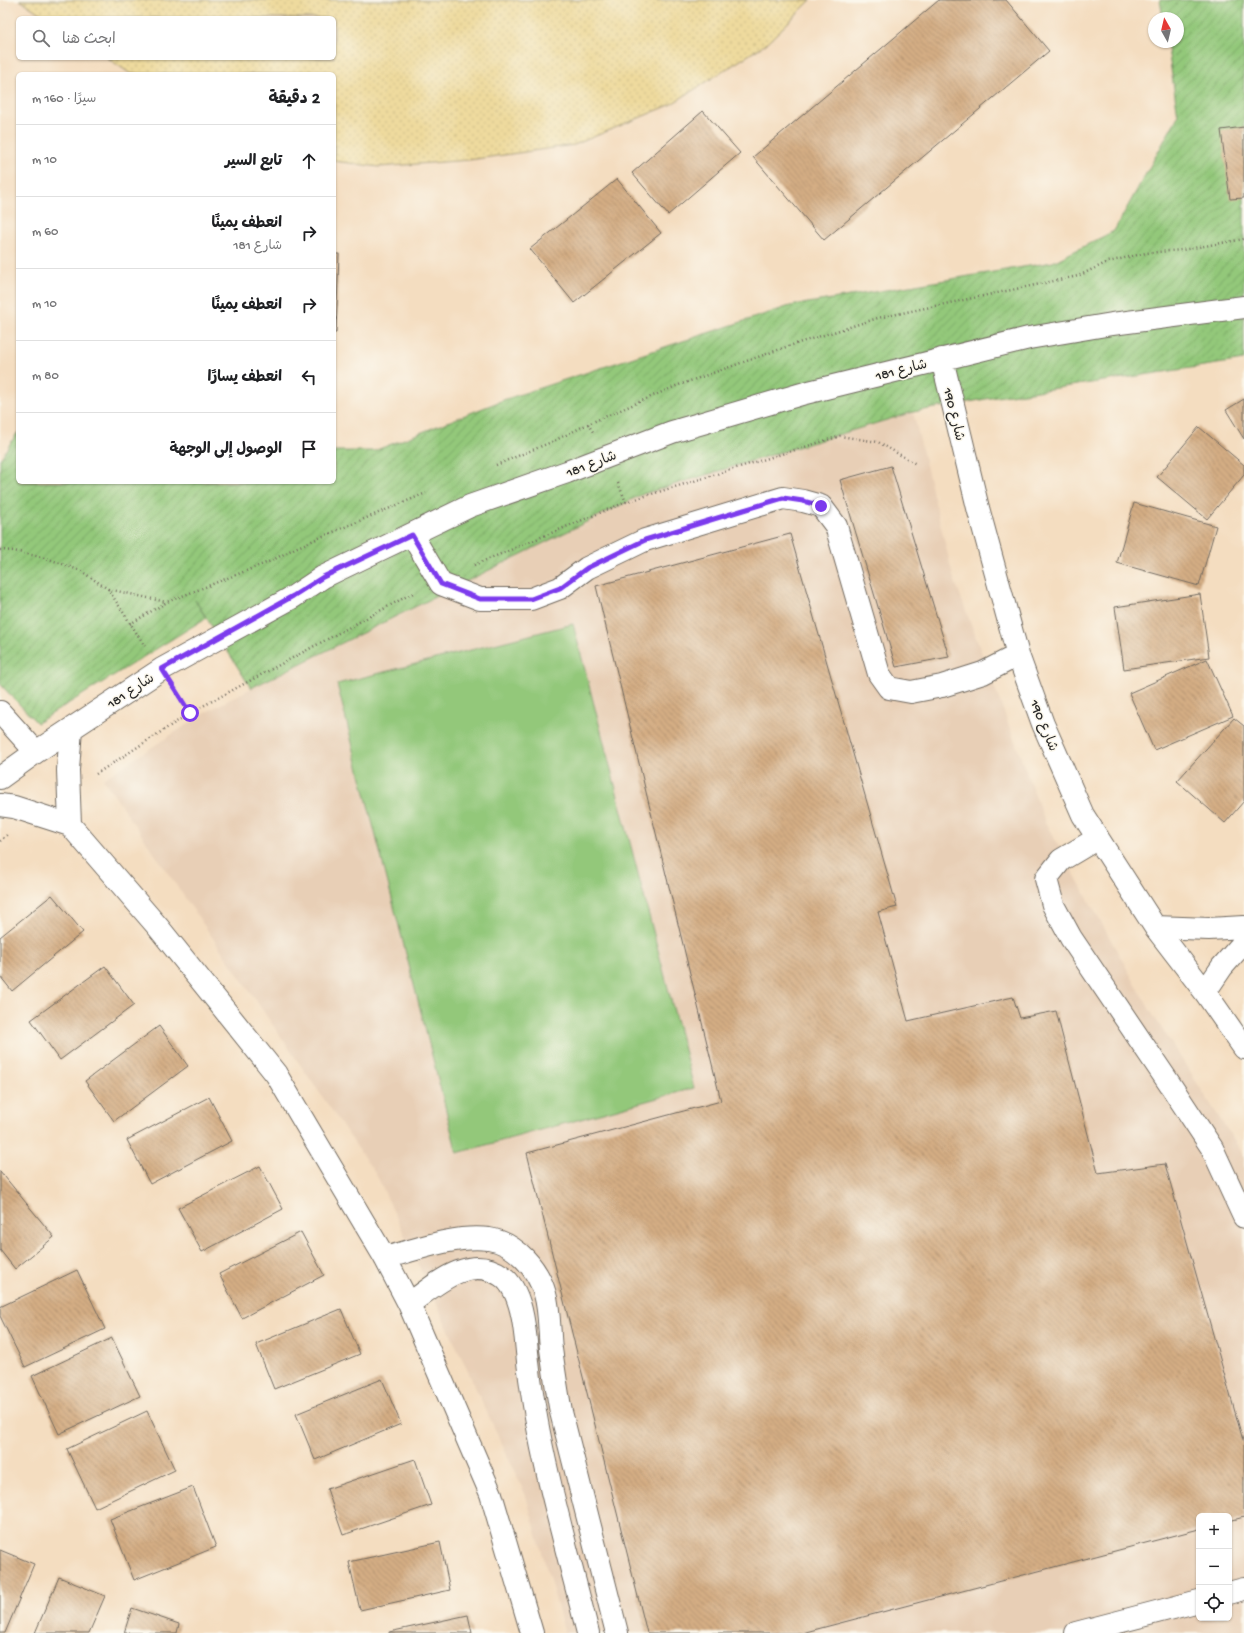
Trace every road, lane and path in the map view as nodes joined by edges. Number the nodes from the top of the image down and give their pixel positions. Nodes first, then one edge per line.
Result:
1 (1244, 307) edge
2 (942, 359) junction
3 (412, 535) junction
4 (0, 550) edge
5 (108, 589) junction
6 (167, 602) dead end
7 (1018, 654) junction
8 (162, 669) junction
9 (0, 712) edge
10 (190, 713) dead end
11 (71, 729) junction
12 (36, 752) junction
13 (0, 778) edge
14 (0, 805) edge
15 (70, 825) junction
16 (1098, 838) junction
17 (1155, 927) junction
18 (1244, 927) edge
19 (1244, 942) edge
20 (1205, 992) junction
21 (1244, 1048) edge
22 (1244, 1217) edge
23 (385, 1258) junction
24 (409, 1304) junction
25 (1244, 1589) edge
26 (1232, 1592) edge
27 (1196, 1602) edge
28 (532, 1633) edge
29 (588, 1633) edge
30 (617, 1633) edge
31 (1076, 1633) edge

1 - 2 street, شارع 181
2 - 3 street, شارع 181
2 - 7 street, شارع 190
3 - 7 street
3 - 8 street, شارع 181
4 - 5 path
5 - 6 path
5 - 8 path
7 - 16 street, شارع 190
8 - 10 path
8 - 11 street, شارع 181
9 - 12 street
11 - 12 street, شارع 181
11 - 15 street
12 - 13 street, شارع 181
14 - 15 street
15 - 23 street
16 - 17 street, شارع 190
16 - 22 street
17 - 18 street
17 - 20 street, شارع 190
19 - 20 street
20 - 21 street, شارع 190
23 - 24 street
23 - 30 street
24 - 28 street
24 - 29 street
25 - 26 street
27 - 31 street

